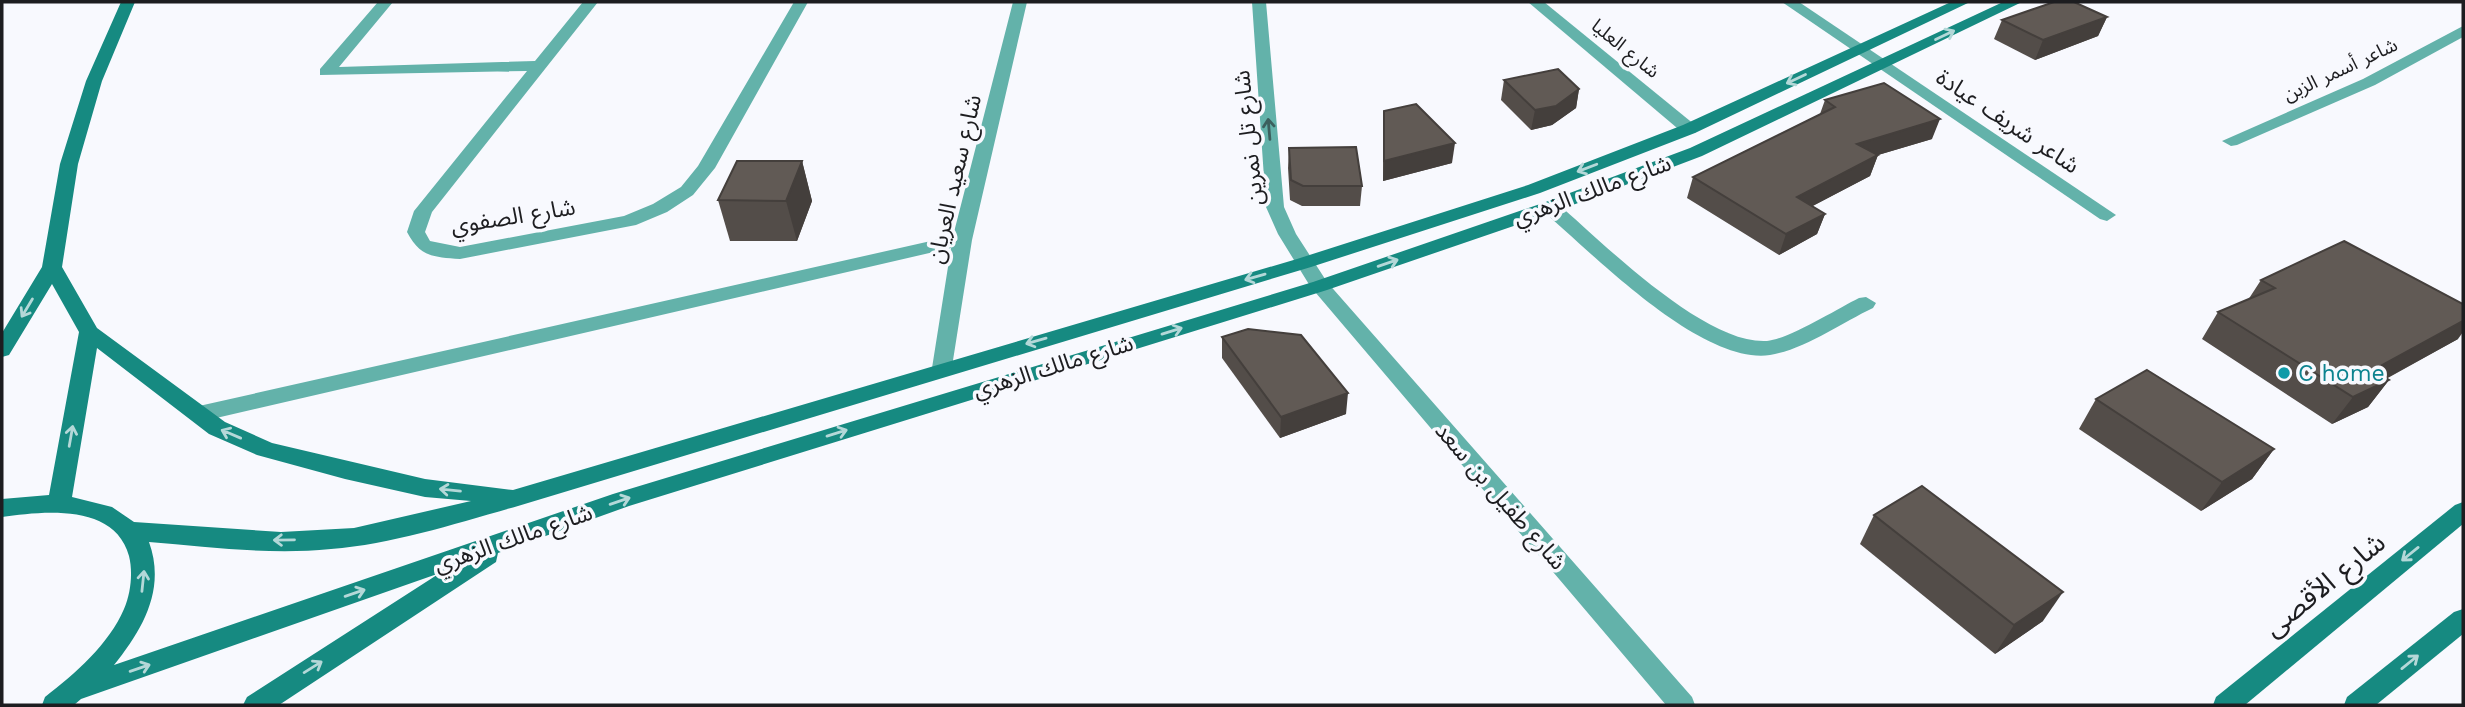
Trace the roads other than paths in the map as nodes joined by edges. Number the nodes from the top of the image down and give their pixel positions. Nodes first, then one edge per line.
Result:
1 (128, 2) edge
2 (386, 2) edge
3 (591, 2) edge
4 (801, 2) edge
5 (1020, 2) edge
6 (1259, 2) edge
7 (1535, 2) edge
8 (1789, 2) edge
9 (1963, 2) edge
10 (2015, 2) edge
11 (2463, 31) edge
12 (1858, 50) junction
13 (1883, 65) junction
14 (539, 66) junction
15 (1689, 129) junction
16 (2231, 141) dead end
17 (1550, 207) junction
18 (2107, 215) dead end
19 (962, 240) junction
20 (1304, 263) junction
21 (52, 267) junction
22 (1320, 286) junction
23 (1866, 303) dead end
24 (89, 332) junction
25 (2, 350) edge
26 (943, 368) junction
27 (200, 414) junction
28 (518, 497) junction
29 (59, 503) junction
30 (2, 508) edge
31 (2463, 511) edge
32 (132, 531) junction
33 (509, 540) junction
34 (2463, 619) edge
35 (65, 698) edge
36 (257, 705) edge
37 (1682, 705) edge
38 (2226, 705) edge
39 (2357, 705) edge

1 - 21 street
2 - 14 street
3 - 14 street, شارع الصفوي
4 - 14 street, شارع الصفوي
5 - 19 street, شارع سعيد العريان
20 -> 6 street, شارع تل نمرين
7 - 15 street, شارع العليا
8 - 12 street, شاعر شريف عيادة
9 - 12 street, شارع مالك الزهري
13 -> 10 street, شارع مالك الزهري
11 - 16 street, شاعر أسمر الزبن
12 - 13 street, شاعر شريف عيادة
12 -> 15 street, شارع مالك الزهري
13 - 17 street, شارع مالك الزهري
13 - 18 street, شاعر شريف عيادة
15 -> 20 street, شارع مالك الزهري
22 -> 17 street, شارع مالك الزهري
17 - 23 street
19 - 26 street, شارع سعيد العريان
19 - 27 street
20 - 22 street, شارع تل نمرين
20 -> 26 street, شارع مالك الزهري
21 - 24 street
21 -> 25 street
33 -> 22 street, شارع مالك الزهري
22 - 37 street, شارع طفيل بن سعد
24 - 27 street
29 -> 24 street
26 - 28 street, شارع مالك الزهري
28 -> 27 street
28 -> 32 street, شارع مالك الزهري
29 - 30 street
29 - 32 street
31 -> 38 street, شارع الأقصى
35 -> 32 street
35 -> 33 street, شارع مالك الزهري
36 -> 33 street
39 -> 34 street

